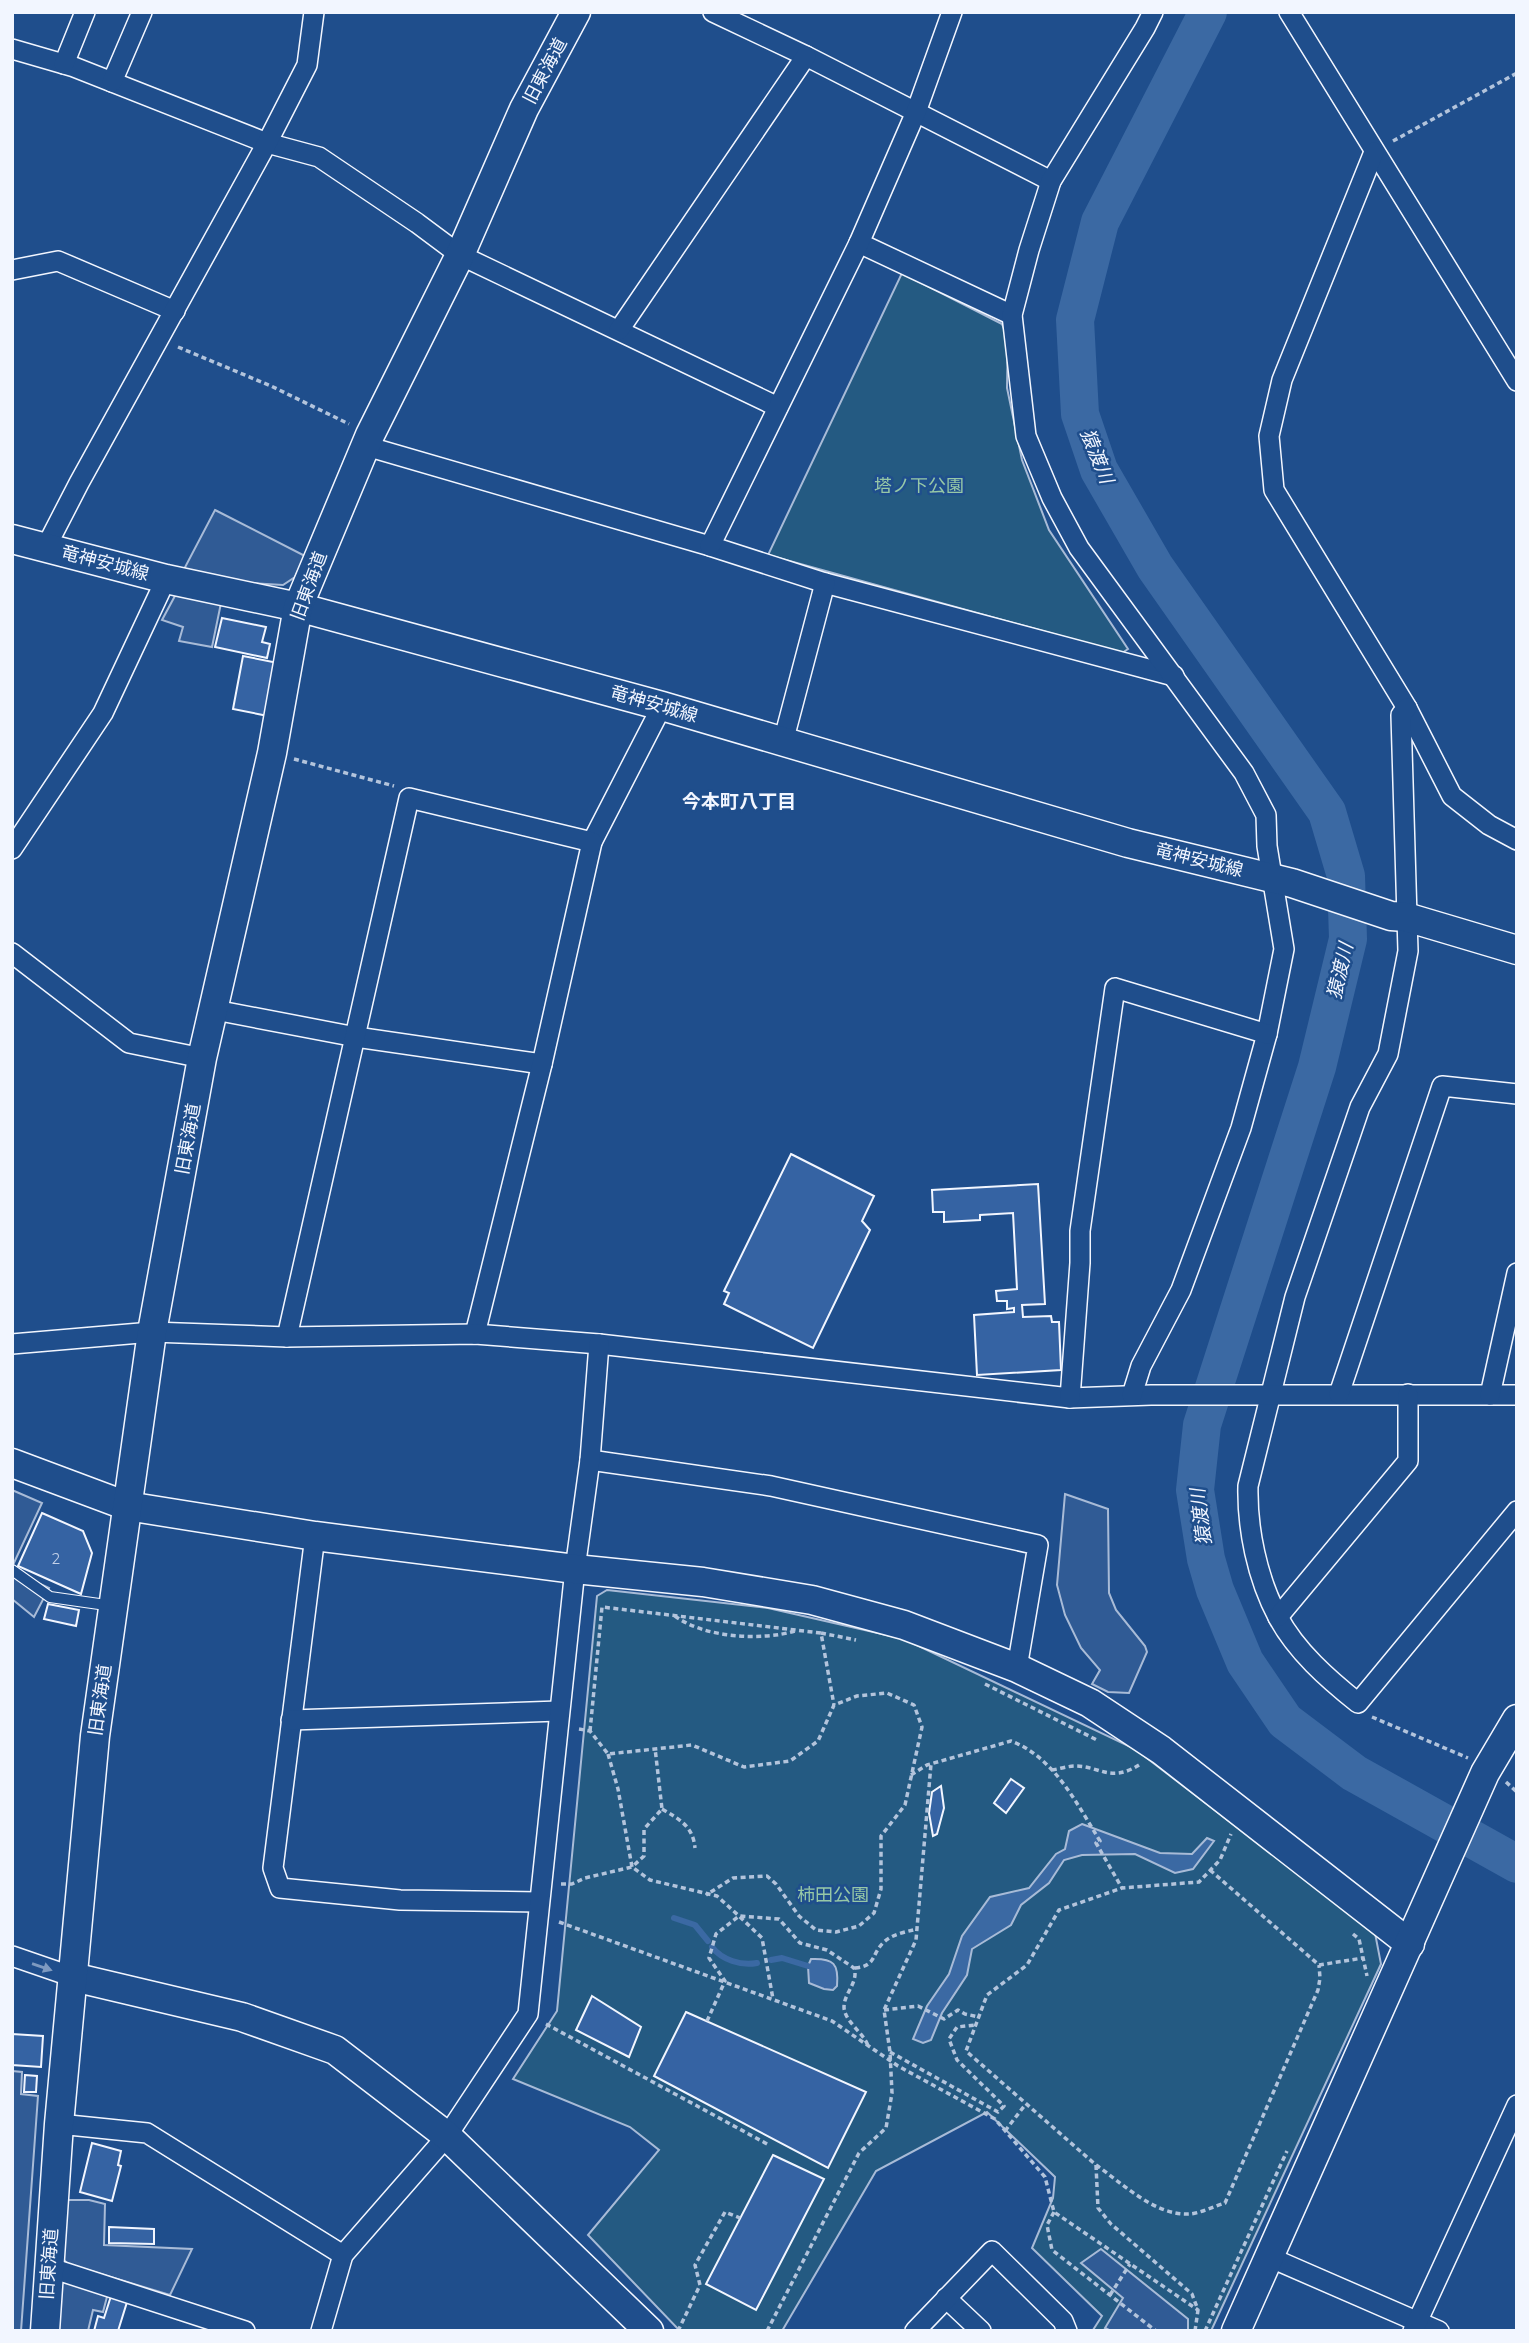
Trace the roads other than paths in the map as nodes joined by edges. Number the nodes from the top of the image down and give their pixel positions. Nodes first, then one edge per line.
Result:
1 (85, 12) edge
2 (142, 12) edge
3 (314, 12) edge
4 (576, 12) edge
5 (713, 12) edge
6 (952, 12) edge
7 (1153, 12) edge
8 (1289, 12) edge
9 (12, 49) edge
10 (806, 56) junction
11 (64, 64) junction
12 (112, 82) junction
13 (916, 112) junction
14 (267, 143) junction
15 (1374, 152) junction
16 (1051, 181) junction
17 (859, 243) junction
18 (460, 255) junction
19 (12, 270) edge
20 (175, 311) junction
21 (1012, 315) junction
22 (619, 330) junction
23 (1517, 381) edge
24 (778, 407) junction
25 (368, 440) junction
26 (12, 539) edge
27 (710, 546) junction
28 (46, 547) junction
29 (166, 579) junction
30 (825, 583) junction
31 (298, 607) junction
32 (1174, 676) junction
33 (662, 706) junction
34 (1407, 708) junction
35 (783, 742) junction
36 (1517, 840) edge
37 (592, 842) junction
38 (12, 849) edge
39 (1283, 881) junction
40 (1398, 917) junction
41 (1517, 950) edge
42 (12, 954) edge
43 (215, 1010) junction
44 (1267, 1034) junction
45 (356, 1037) junction
46 (202, 1058) junction
47 (542, 1065) junction
48 (1517, 1094) edge
49 (1517, 1273) edge
50 (152, 1332) junction
51 (475, 1334) junction
52 (287, 1337) junction
53 (12, 1344) edge
54 (599, 1345) junction
55 (1264, 1394) junction
56 (1339, 1394) junction
57 (1408, 1394) junction
58 (1142, 1395) junction
59 (1490, 1395) junction
60 (1517, 1395) edge
61 (1070, 1398) junction
62 (590, 1461) junction
63 (12, 1463) edge
64 (127, 1506) junction
65 (1517, 1511) edge
66 (316, 1535) junction
67 (575, 1569) junction
68 (12, 1570) edge
69 (113, 1606) junction
70 (1278, 1617) junction
71 (1017, 1668) junction
72 (559, 1719) junction
73 (1517, 1719) edge
74 (291, 1720) junction
75 (540, 1901) junction
76 (1410, 1944) junction
77 (12, 1956) edge
78 (73, 1977) junction
79 (1517, 2105) edge
80 (59, 2124) junction
81 (447, 2136) junction
82 (343, 2255) junction
83 (1269, 2257) junction
84 (48, 2267) junction
85 (946, 2298) junction
86 (1415, 2326) edge
87 (45, 2331) edge
88 (245, 2331) edge
89 (321, 2331) edge
90 (649, 2331) edge
91 (915, 2331) edge
92 (981, 2331) edge
93 (1067, 2331) edge
94 (1236, 2331) edge
95 (1439, 2331) edge

1 - 11 street
2 - 12 street
3 - 14 street
4 - 18 street, 旧東海道
5 - 10 street
6 - 13 street
7 - 16 street
8 - 15 street
9 - 11 street
10 - 13 street
10 - 22 street
11 - 12 street
12 - 14 street
13 - 16 street
13 - 17 street
14 - 18 street
14 - 20 street
15 - 23 street
15 - 34 street
16 - 21 street
17 - 21 street
17 - 24 street
18 - 22 street
18 - 25 street, 旧東海道
19 - 20 street
20 - 28 street
21 - 32 street
22 - 24 street
24 - 27 street
25 - 27 street
25 - 31 street, 旧東海道
26 - 28 street, 竜神安城線
27 - 30 street
28 - 29 street, 竜神安城線
29 - 31 street, 竜神安城線
29 - 38 street
30 - 32 street
30 - 35 street
31 - 33 street, 竜神安城線
31 - 43 street, 旧東海道
32 - 39 street
33 - 35 street, 竜神安城線
33 - 37 street
34 - 36 street
34 - 40 street
35 - 39 street, 竜神安城線
37 - 45 street
37 - 47 street
39 - 40 street, 竜神安城線
39 - 44 street
40 - 41 street
40 - 55 street
42 - 46 street
43 - 45 street
43 - 46 street, 旧東海道
44 - 58 street
44 - 61 street
45 - 47 street
45 - 52 street
46 - 50 street, 旧東海道
47 - 51 street
48 - 56 street
49 - 59 street
50 - 52 street
50 - 53 street
50 - 64 street, 旧東海道
51 - 52 street
51 - 54 street
54 - 61 street
54 - 62 street
55 - 56 street
55 - 58 street
55 - 70 street
56 - 57 street
57 - 59 street
57 - 70 street
58 - 61 street
59 - 60 street
62 - 67 street
62 - 71 street
63 - 64 street
64 - 66 street
64 - 69 street, 旧東海道
65 - 70 street
66 - 67 street
66 - 74 street
67 - 71 street
67 - 72 street
68 - 69 lane
69 - 78 street, 旧東海道
71 - 76 street
72 - 74 street
72 - 75 street
73 - 76 street
74 - 75 street
75 - 81 street
76 - 83 street
77 -> 78 street
78 - 80 street, 旧東海道
78 - 81 street
79 - 86 street
80 - 82 street
80 - 84 street, 旧東海道
81 - 82 street
81 - 90 street
82 - 89 street
83 - 86 street
83 - 94 street
84 - 87 street, 旧東海道
84 - 88 street
85 - 91 street
85 - 92 street
85 - 93 street
86 - 95 street

